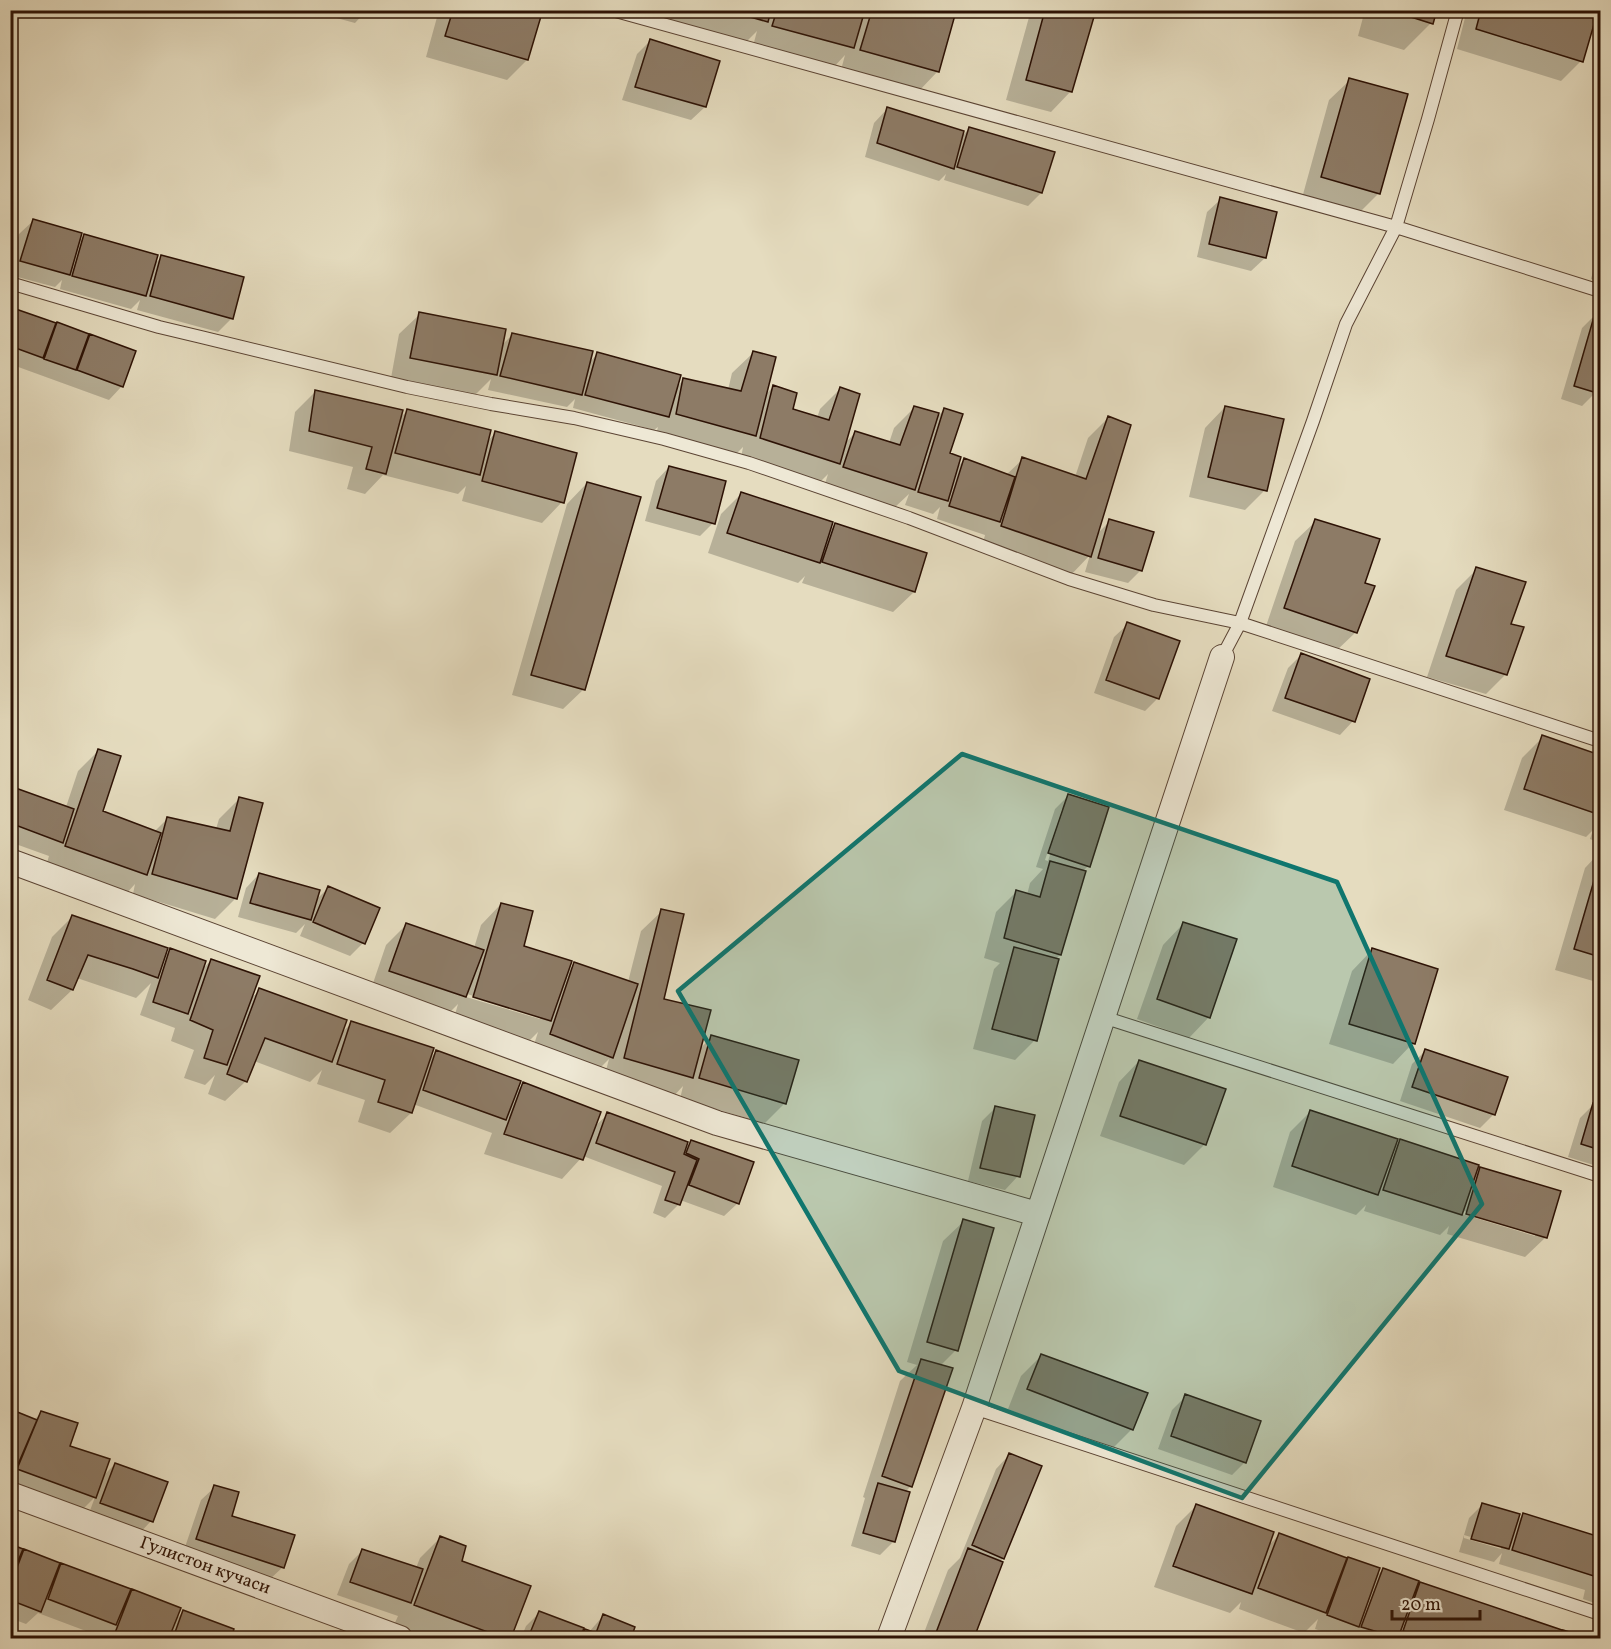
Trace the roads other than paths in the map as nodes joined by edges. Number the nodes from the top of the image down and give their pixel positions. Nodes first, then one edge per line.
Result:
1 (612, 10) edge
2 (1458, 10) edge
3 (1396, 227) junction
4 (10, 283) edge
5 (1600, 291) edge
6 (1240, 623) junction
7 (1222, 657) joint
8 (1600, 741) edge
9 (10, 861) edge
10 (1103, 1017) junction
11 (1600, 1176) edge
12 (1036, 1214) junction
13 (974, 1408) junction
14 (10, 1494) edge
15 (1600, 1614) edge
16 (400, 1638) edge
17 (889, 1638) edge

1 - 3 lane
2 - 3 lane
3 - 5 lane
3 - 6 lane
4 - 6 lane
6 - 7 lane
6 - 8 lane
7 - 10 street
9 - 12 street
10 - 11 lane
10 - 12 street
12 - 13 street
13 - 15 lane
13 - 17 street
14 - 16 street, Гулистон кучаси

